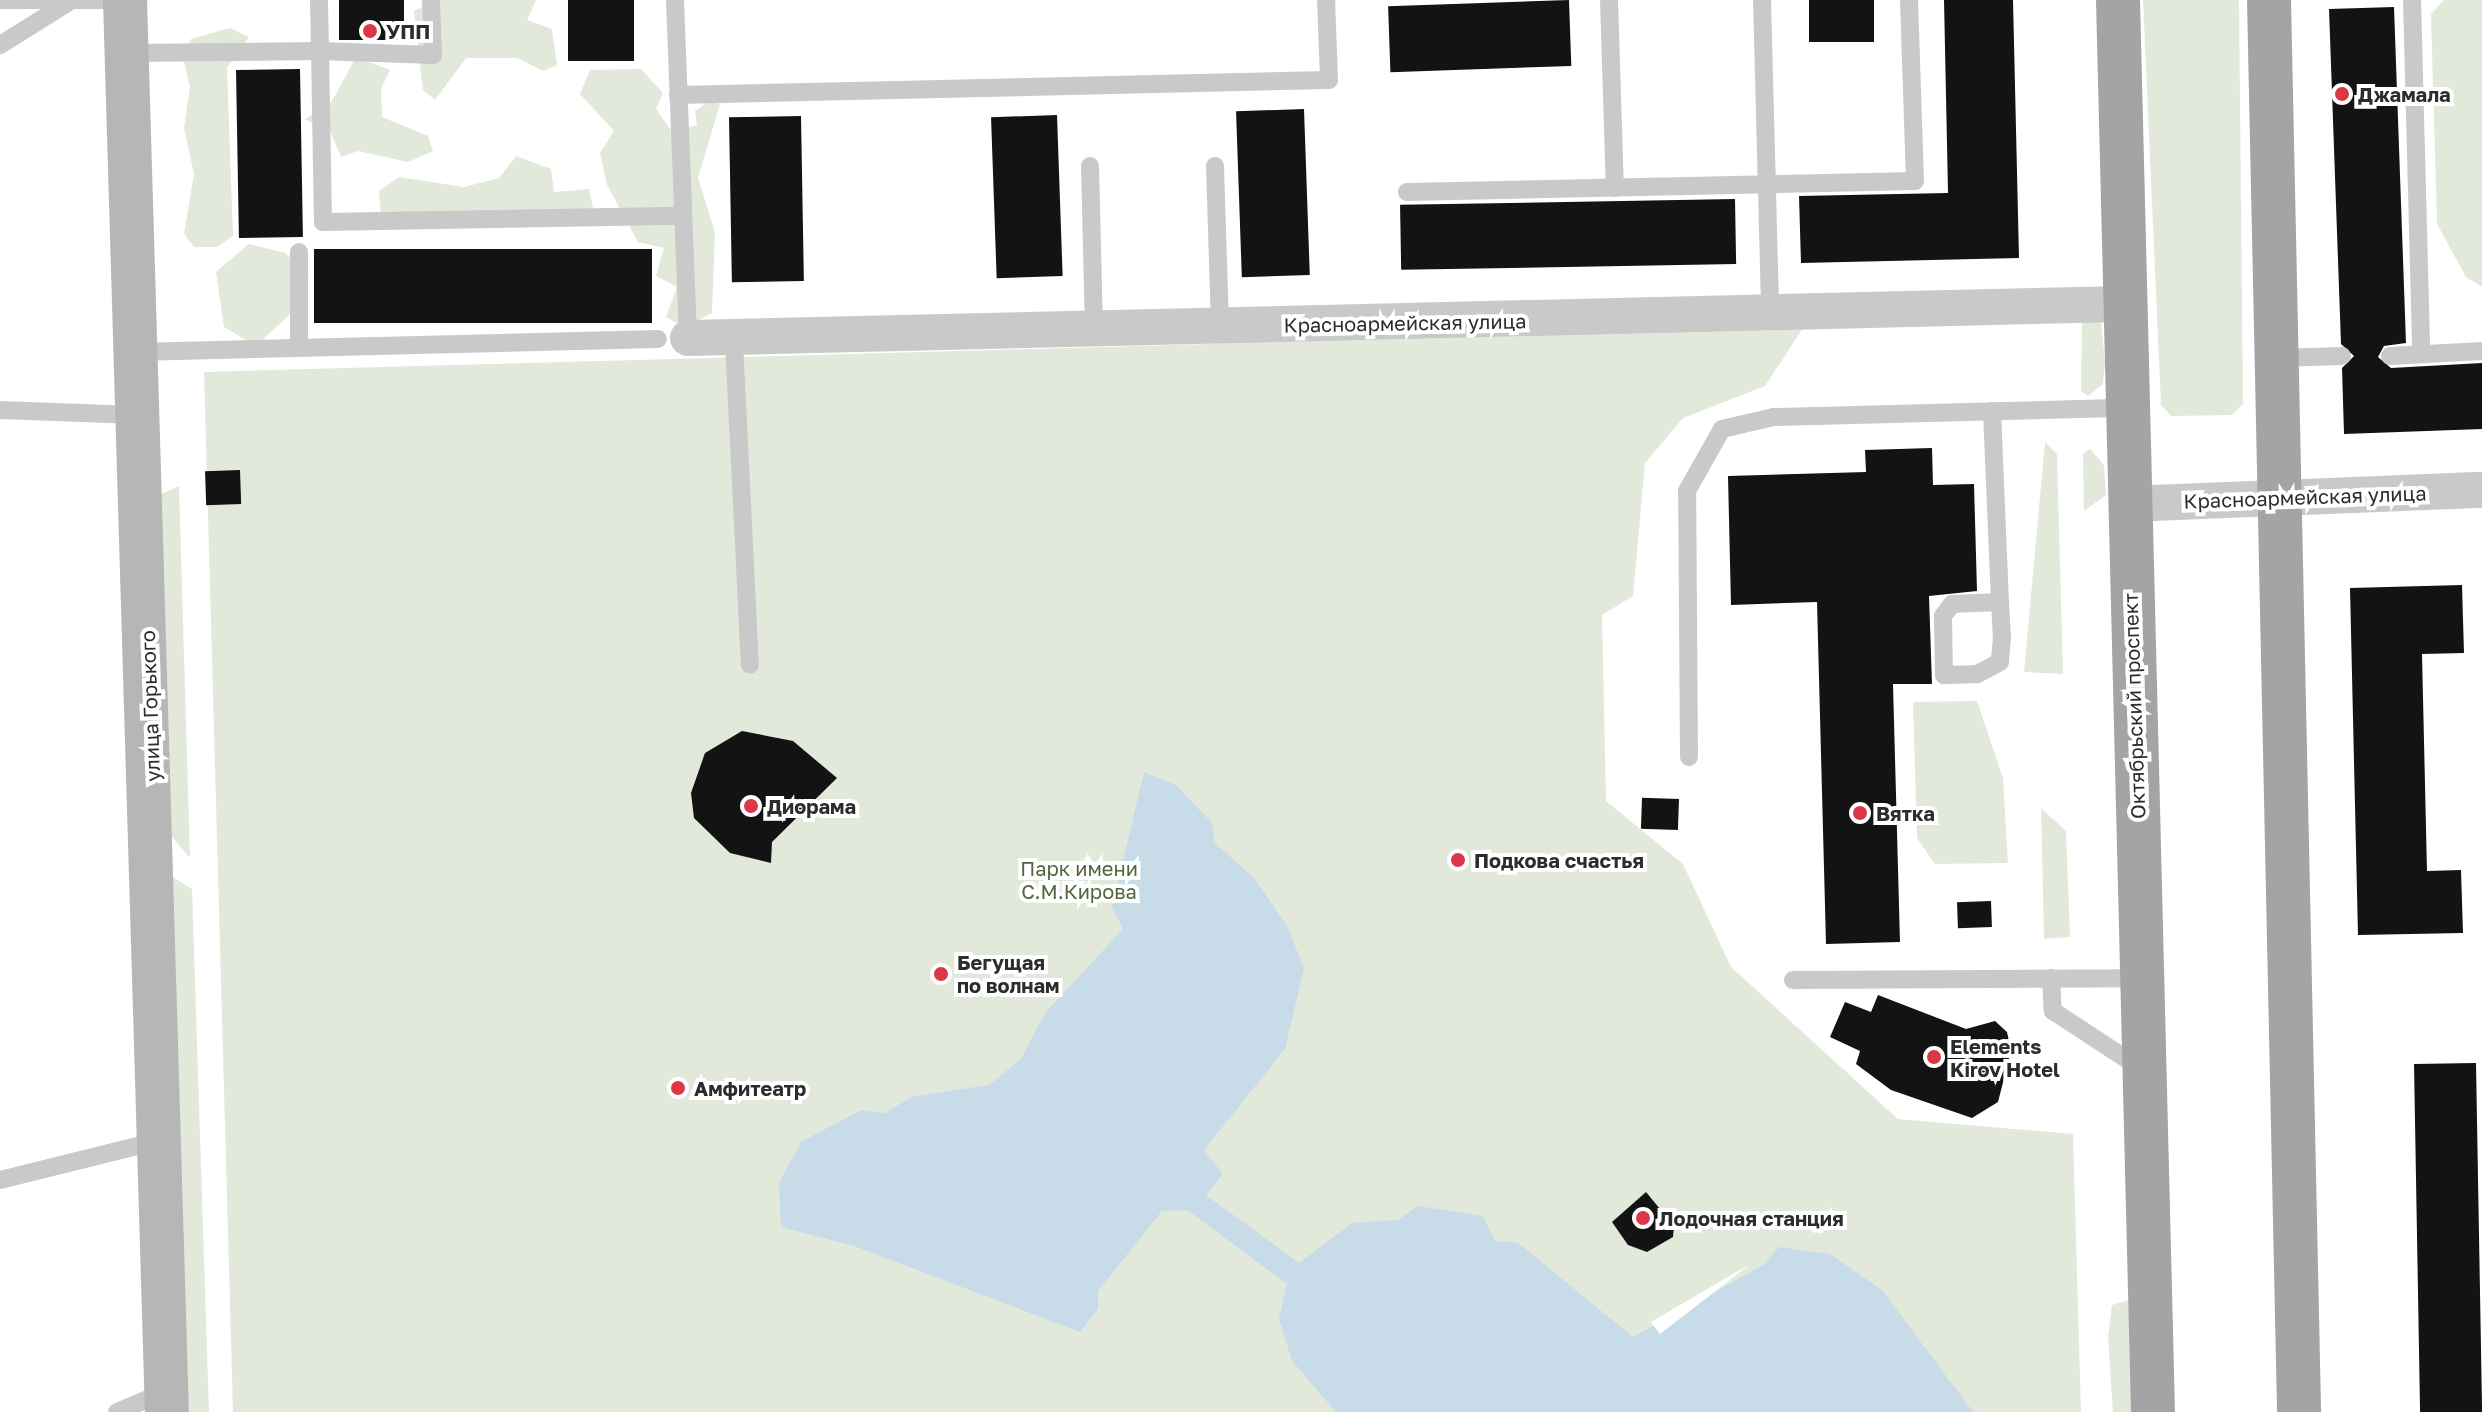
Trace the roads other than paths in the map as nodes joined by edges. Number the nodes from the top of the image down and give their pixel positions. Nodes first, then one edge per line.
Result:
1 (0, 0) edge
2 (122, 0) edge
3 (319, 0) edge
4 (431, 0) edge
5 (675, 0) edge
6 (1326, 0) edge
7 (1609, 0) edge
8 (1762, 0) edge
9 (1909, 0) edge
10 (2118, 0) edge
11 (2269, 0) edge
12 (2412, 0) edge
13 (69, 2) junction
14 (0, 45) edge
15 (320, 51) junction
16 (127, 53) junction
17 (678, 95) junction
18 (1090, 166) dead end
19 (1215, 166) dead end
20 (1766, 184) junction
21 (1615, 188) junction
22 (1407, 192) dead end
23 (683, 216) junction
24 (299, 252) dead end
25 (2123, 304) junction
26 (1770, 314) junction
27 (1220, 327) junction
28 (1094, 330) junction
29 (673, 338) junction
30 (734, 341) junction
31 (299, 348) junction
32 (2482, 351) edge
33 (136, 352) junction
34 (2421, 354) junction
35 (2342, 356) dead end
36 (2390, 356) dead end
37 (2278, 358) junction
38 (2126, 408) junction
39 (0, 410) edge
40 (1992, 411) junction
41 (138, 415) junction
42 (2482, 490) edge
43 (2279, 498) junction
44 (2128, 504) junction
45 (2482, 509) edge
46 (2000, 602) junction
47 (750, 665) dead end
48 (1689, 757) dead end
49 (2051, 978) junction
50 (2141, 978) junction
51 (1793, 980) dead end
52 (2144, 1071) junction
53 (161, 1140) junction
54 (0, 1180) edge
55 (167, 1401) edge
56 (117, 1412) edge
57 (2153, 1412) edge
58 (2299, 1412) edge

1 - 13 lane
2 - 13 lane
2 - 16 street, улица Горького
3 - 15 lane
4 - 15 lane
5 - 17 lane
6 - 17 lane
7 - 21 lane
8 - 20 lane
9 - 20 lane
10 - 25 main road, Октябрьский проспект
11 - 37 main road
12 - 34 lane
13 - 14 lane
15 - 16 lane
15 - 23 lane
16 - 33 street, улица Горького
17 - 23 lane
18 - 28 lane
19 - 27 lane
20 - 21 lane
20 - 26 lane
21 - 22 lane
23 - 29 lane
24 - 31 lane
25 - 26 street, Красноармейская улица
25 - 38 main road, Октябрьский проспект
26 - 27 street, Красноармейская улица
27 - 28 street, Красноармейская улица
28 - 30 street, Красноармейская улица
29 - 30 street, Красноармейская улица
29 - 31 lane
30 - 47 lane
31 - 33 lane
32 - 34 lane
33 - 41 street, улица Горького
34 - 36 lane
35 - 37 lane
37 - 43 main road
38 - 40 lane
38 - 44 main road, Октябрьский проспект
39 - 41 lane
40 - 46 lane
40 - 48 lane
41 - 53 street, улица Горького
42 - 43 street, Красноармейская улица
42 - 45 lane
43 - 44 street, Красноармейская улица
43 - 58 main road
44 - 50 main road, Октябрьский проспект
46 - 46 lane
49 - 50 lane
49 - 51 lane
49 - 52 lane
50 - 52 main road, Октябрьский проспект
52 - 57 main road, Октябрьский проспект
53 - 54 lane
53 - 55 street, улица Горького
55 - 56 lane

